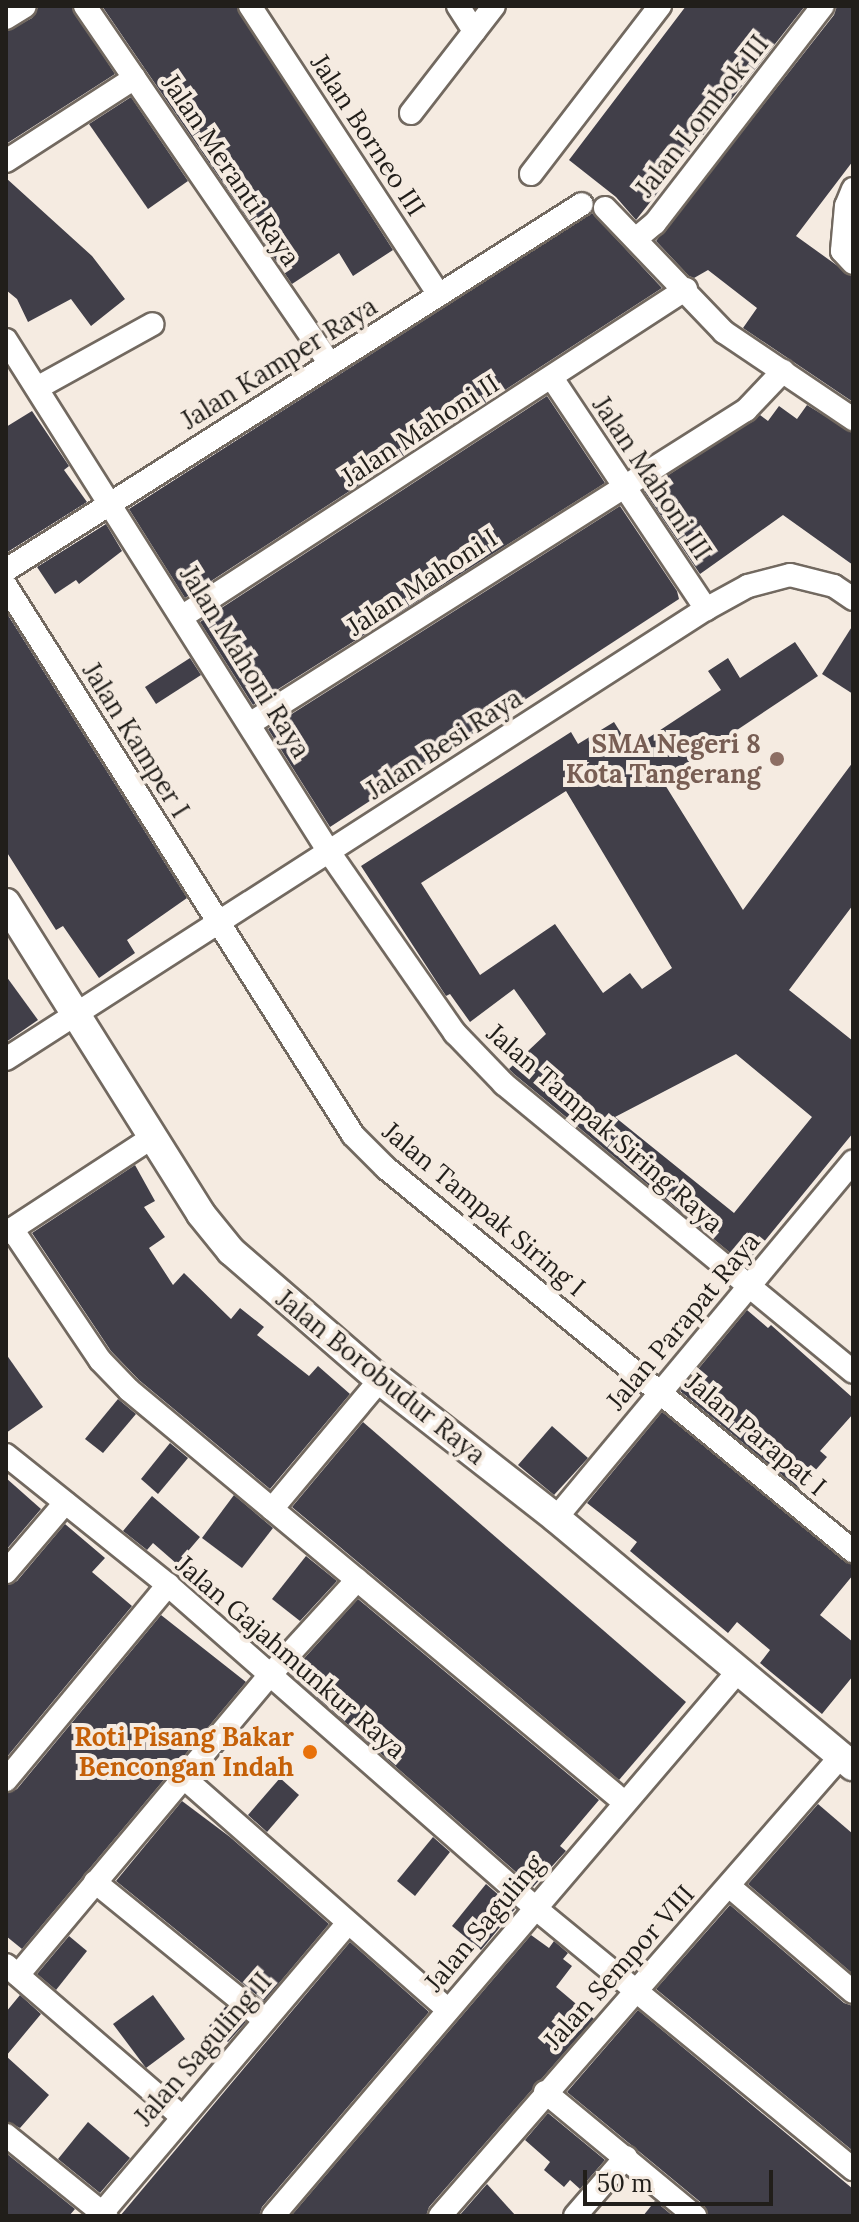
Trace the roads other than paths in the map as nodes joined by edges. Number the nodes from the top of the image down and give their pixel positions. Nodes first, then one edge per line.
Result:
1 (25, 6) edge
2 (85, 6) edge
3 (250, 6) edge
4 (458, 6) edge
5 (494, 6) edge
6 (660, 6) edge
7 (823, 6) edge
8 (6, 18) edge
9 (474, 31) junction
10 (135, 78) junction
11 (411, 113) dead end
12 (6, 161) edge
13 (531, 174) dead end
14 (853, 189) edge
15 (582, 204) dead end
16 (605, 208) dead end
17 (645, 231) junction
18 (853, 263) edge
19 (686, 289) junction
20 (439, 295) junction
21 (153, 324) dead end
22 (6, 340) edge
23 (330, 364) junction
24 (783, 371) junction
25 (552, 378) junction
26 (37, 388) junction
27 (853, 419) edge
28 (622, 488) junction
29 (111, 502) junction
30 (6, 570) edge
31 (6, 586) edge
32 (853, 599) edge
33 (706, 609) junction
34 (183, 616) junction
35 (251, 723) junction
36 (329, 852) junction
37 (6, 903) edge
38 (220, 925) junction
39 (78, 1014) junction
40 (6, 1059) edge
41 (154, 1136) junction
42 (853, 1161) edge
43 (9, 1231) edge
44 (748, 1288) junction
45 (853, 1371) edge
46 (380, 1380) junction
47 (660, 1391) junction
48 (6, 1455) edge
49 (65, 1503) junction
50 (272, 1509) junction
51 (556, 1518) junction
52 (853, 1551) edge
53 (6, 1572) edge
54 (357, 1580) junction
55 (168, 1585) junction
56 (740, 1669) junction
57 (270, 1675) junction
58 (847, 1761) edge
59 (183, 1777) junction
60 (6, 1780) edge
61 (624, 1802) junction
62 (95, 1882) junction
63 (729, 1886) junction
64 (534, 1907) junction
65 (348, 1923) junction
66 (12, 1970) edge
67 (639, 1990) junction
68 (853, 1992) edge
69 (448, 2010) junction
70 (265, 2020) junction
71 (545, 2092) junction
72 (181, 2116) junction
73 (6, 2135) edge
74 (626, 2157) junction
75 (853, 2169) edge
76 (104, 2214) edge
77 (273, 2216) edge
78 (440, 2216) edge
79 (575, 2216) edge
80 (695, 2216) edge

1 - 8 street
2 - 10 street, Jalan Meranti Raya
3 - 20 street, Jalan Borneo III
4 - 9 street
5 - 9 street
6 - 13 street
7 - 17 street, Jalan Lombok III
9 - 11 street
10 - 12 street
10 - 23 street, Jalan Meranti Raya
14 - 18 street
15 - 20 street, Jalan Kamper Raya
16 - 17 street
17 - 19 street
19 - 24 street
19 - 25 street, Jalan Mahoni II
20 - 23 street, Jalan Kamper Raya
21 - 26 street
22 - 26 street, Jalan Mahoni Raya
23 - 29 street, Jalan Kamper Raya
24 - 27 street
24 - 28 street, Jalan Mahoni I
25 - 28 street, Jalan Mahoni III
25 - 34 street, Jalan Mahoni II
26 - 29 street, Jalan Mahoni Raya
28 - 33 street, Jalan Mahoni III
28 - 35 street, Jalan Mahoni I
29 - 30 street, Jalan Kamper Raya
29 - 34 street, Jalan Mahoni Raya
31 - 38 street, Jalan Kamper I
32 - 33 street, Jalan Besi Raya
33 - 36 street, Jalan Besi Raya
34 - 35 street, Jalan Mahoni Raya
35 - 36 street, Jalan Mahoni Raya
36 - 38 street, Jalan Besi Raya
36 - 44 street, Jalan Tampak Siring Raya
37 - 39 street, Jalan Borobudur Raya
38 - 39 street, Jalan Besi Raya
38 - 47 street, Jalan Tampak Siring I
39 - 40 street, Jalan Besi Raya
39 - 41 street, Jalan Borobudur Raya
41 - 43 street
41 - 46 street, Jalan Borobudur Raya
42 - 44 street, Jalan Parapat Raya
43 - 50 street
44 - 45 street, Jalan Tampak Siring Raya
44 - 47 street, Jalan Parapat Raya
46 - 50 street
46 - 51 street, Jalan Borobudur Raya
47 - 51 street, Jalan Parapat Raya
47 - 52 street, Jalan Parapat I
48 - 49 street, Jalan Gajahmunkur Raya
49 - 53 street
49 - 55 street, Jalan Gajahmunkur Raya
50 - 54 street
51 - 56 street, Jalan Borobudur Raya
54 - 57 street
54 - 61 street
55 - 57 street, Jalan Gajahmunkur Raya
55 - 60 street
56 - 58 street, Jalan Borobudur Raya
56 - 61 street, Jalan Saguling
57 - 59 street
57 - 64 street, Jalan Gajahmunkur Raya
58 - 63 street, Jalan Sempor VIII
59 - 62 street
59 - 65 street
61 - 64 street, Jalan Saguling
62 - 66 street
62 - 70 street
63 - 67 street, Jalan Sempor VIII
63 - 68 street
64 - 67 street, Jalan Gajahmunkur Raya
64 - 69 street, Jalan Saguling
65 - 69 street
65 - 70 street, Jalan Saguling II
66 - 72 street
67 - 71 street, Jalan Sempor VIII
67 - 75 street, Jalan Gajahmunkur Raya
69 - 77 street, Jalan Saguling
70 - 72 street, Jalan Saguling II
71 - 74 street
71 - 78 street, Jalan Sempor VIII
72 - 76 street, Jalan Saguling II
73 - 76 street
74 - 79 street
74 - 80 street

